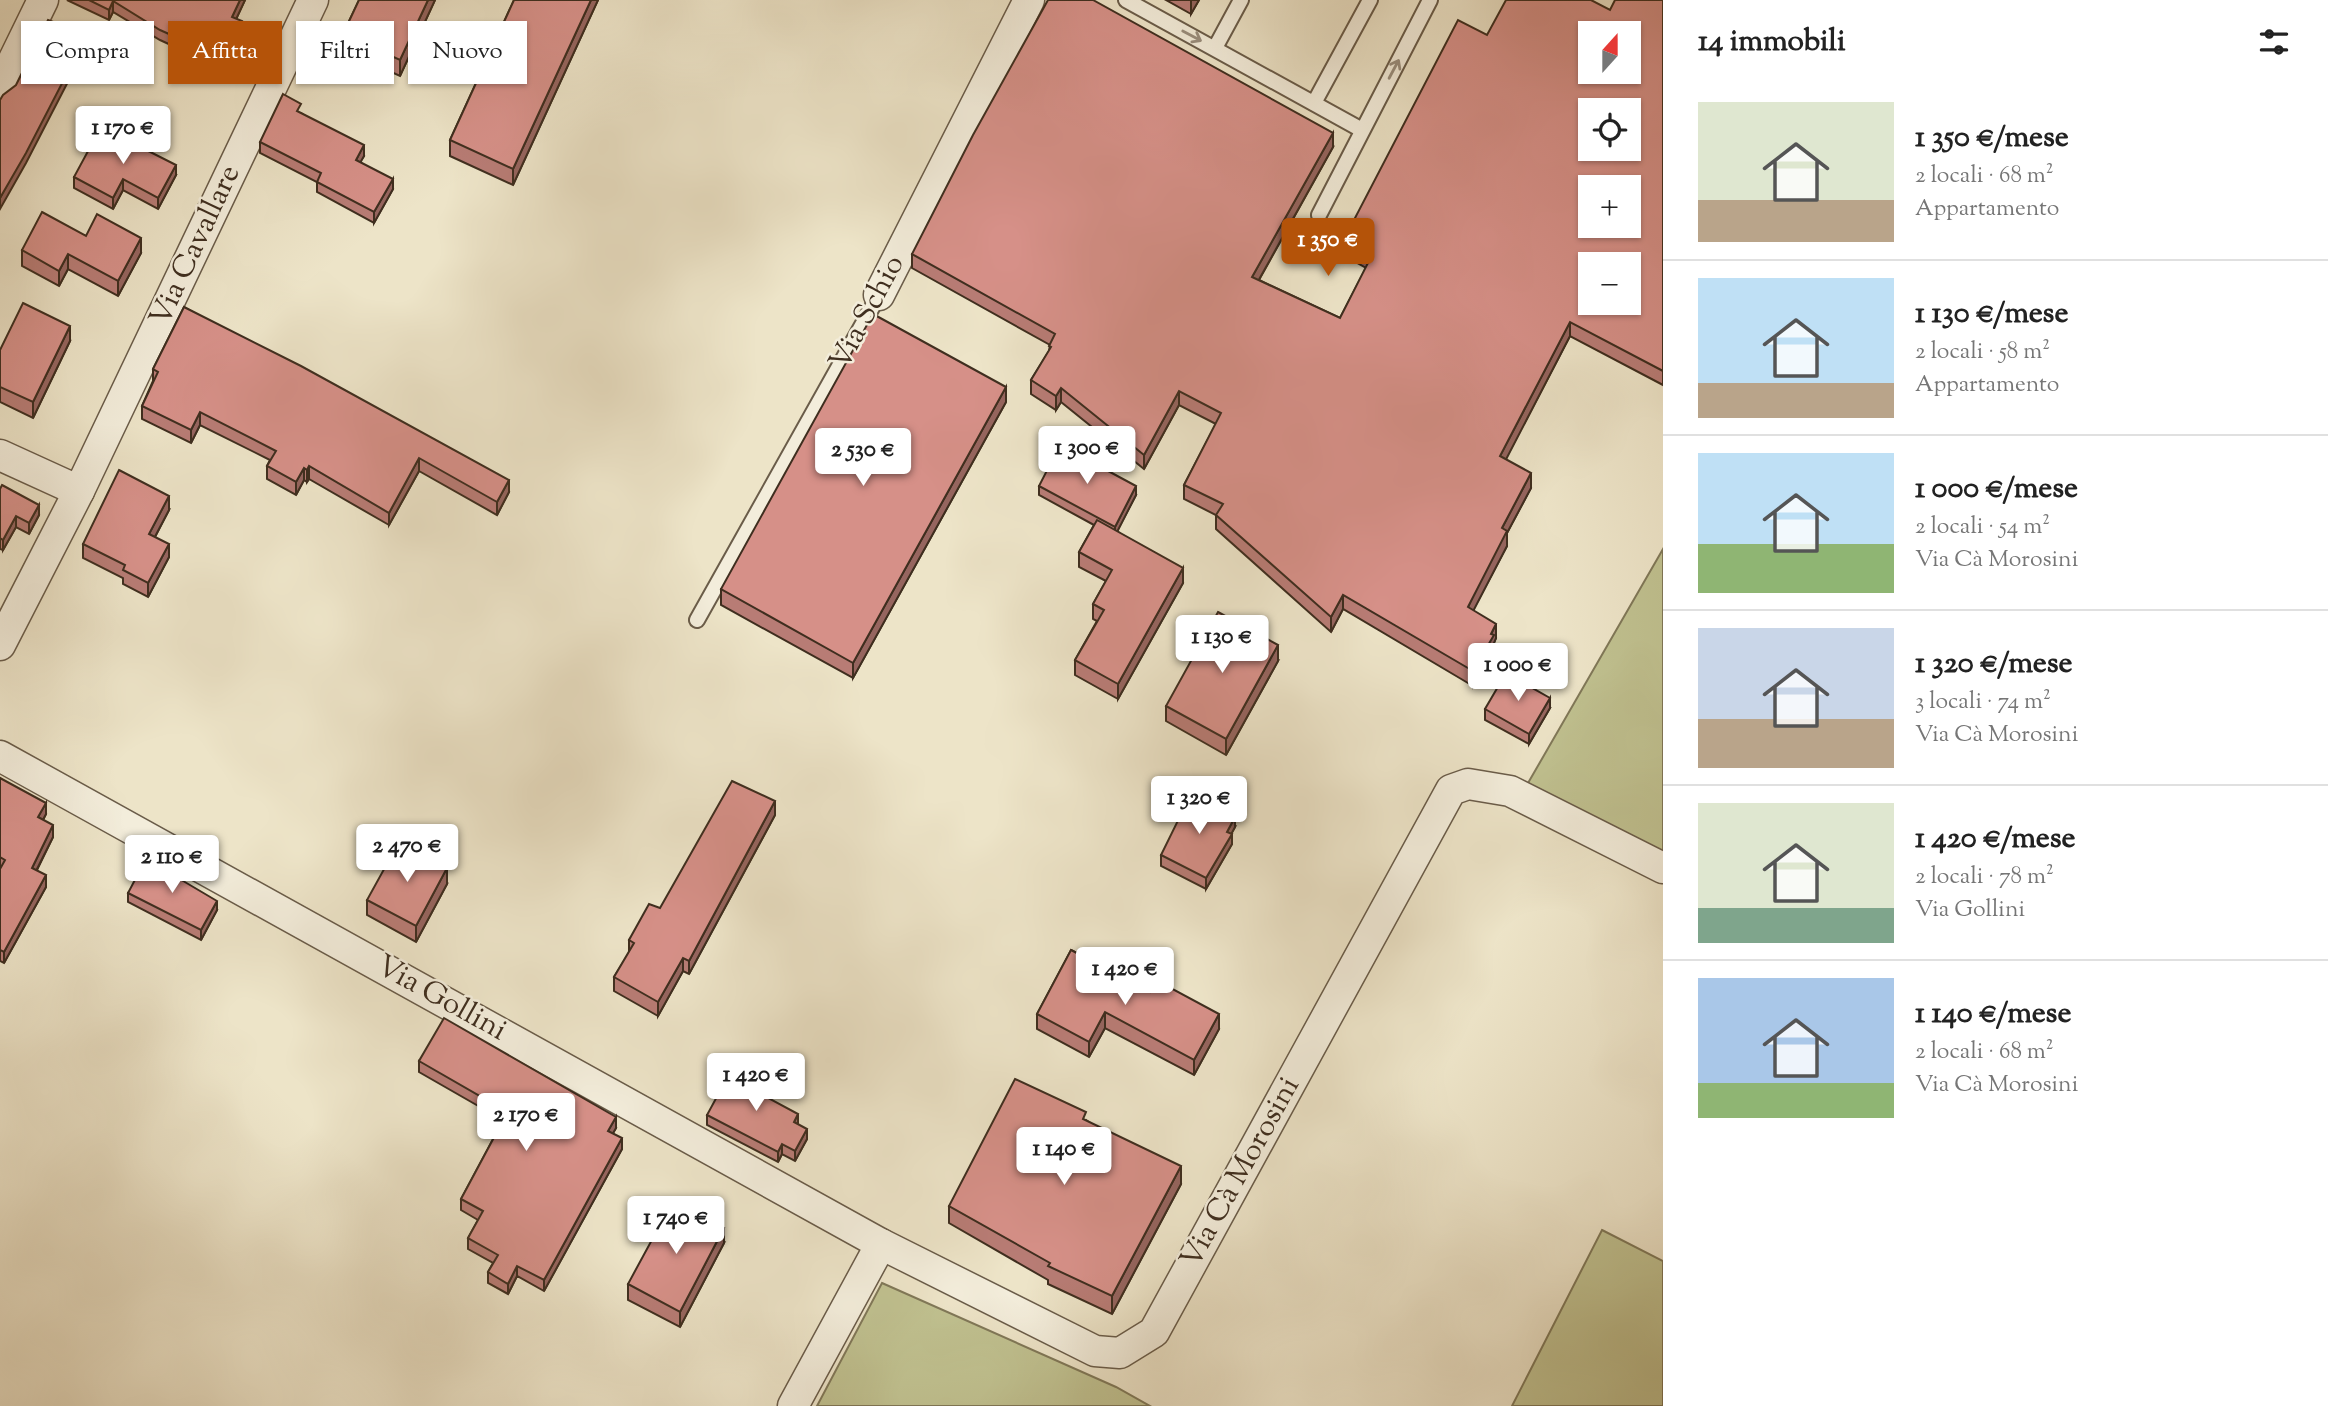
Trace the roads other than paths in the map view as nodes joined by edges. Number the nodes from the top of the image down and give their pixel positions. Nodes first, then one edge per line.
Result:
1 (43, 0) edge
2 (313, 0) edge
3 (1029, 0) edge
4 (1126, 0) edge
5 (1241, 0) edge
6 (1370, 0) edge
7 (1430, 0) edge
8 (1215, 48) junction
9 (0, 88) edge
10 (1314, 103) junction
11 (1362, 130) junction
12 (1319, 215) dead end
13 (878, 295) joint
14 (0, 455) edge
15 (79, 491) junction
16 (697, 620) dead end
17 (0, 645) edge
18 (0, 756) edge
19 (1663, 868) edge
20 (881, 1244) junction
21 (793, 1406) edge

1 - 9 street
2 - 15 street, Via Cavallare
3 - 13 street, Via Schio
4 -> 8 lane
5 - 8 lane
6 - 10 lane
11 -> 7 lane
8 - 10 lane
10 - 11 lane
11 - 12 lane
13 - 16 lane, Via Schio
14 - 15 street
15 - 17 street, Via Cavallare
18 - 20 street, Via Gollini
19 - 20 street, Via Cà Morosini
20 - 21 street

